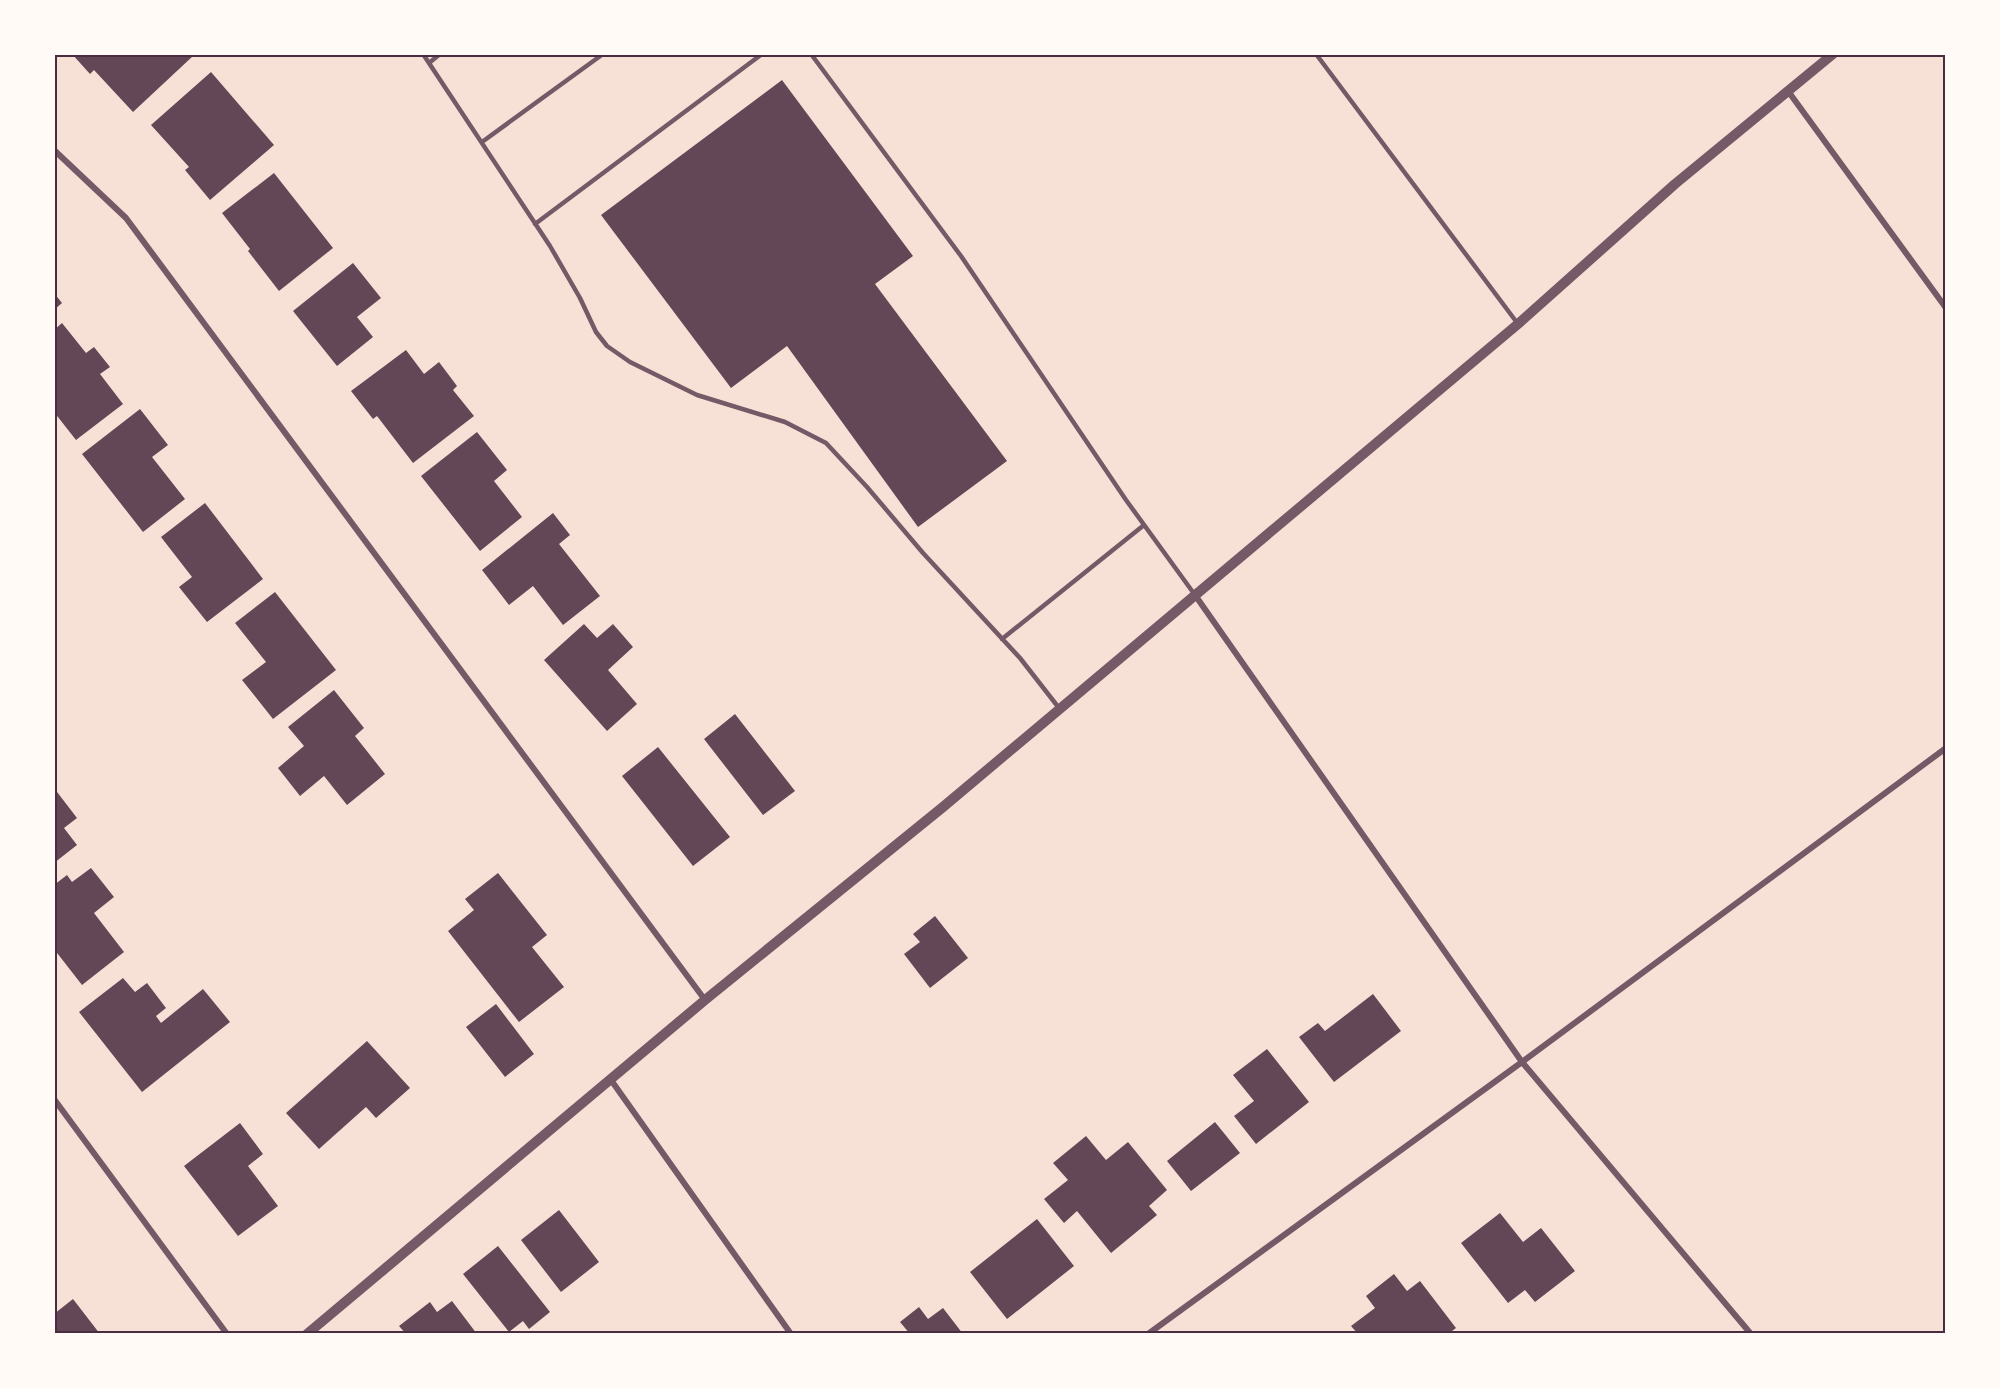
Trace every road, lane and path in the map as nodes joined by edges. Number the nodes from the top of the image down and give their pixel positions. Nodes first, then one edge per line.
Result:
1 (423, 54) edge
2 (440, 54) edge
3 (603, 54) edge
4 (762, 54) edge
5 (811, 54) edge
6 (1316, 54) edge
7 (1833, 54) edge
8 (429, 63) junction
9 (1788, 91) junction
10 (482, 142) junction
11 (54, 150) edge
12 (536, 224) junction
13 (1946, 308) edge
14 (1518, 324) junction
15 (1144, 525) junction
16 (1195, 595) junction
17 (1002, 639) junction
18 (1059, 709) junction
19 (1946, 748) edge
20 (705, 1000) junction
21 (1522, 1062) junction
22 (611, 1080) junction
23 (54, 1099) edge
24 (227, 1334) edge
25 (307, 1334) edge
26 (791, 1334) edge
27 (1148, 1334) edge
28 (1751, 1334) edge

1 - 8 lane
2 - 8 lane
3 - 10 lane
4 - 12 lane
5 - 15 lane
6 - 14 lane
7 - 9 street
8 - 10 lane
9 - 13 street
9 - 14 street
10 - 12 lane
11 - 20 street
12 - 17 lane
14 - 16 street
15 - 16 lane
15 - 17 lane
16 - 18 street
16 - 21 street
17 - 18 lane
18 - 20 street
19 - 21 street
20 - 22 street
21 - 27 street
21 - 28 street
22 - 25 street
22 - 26 street
23 - 24 street

